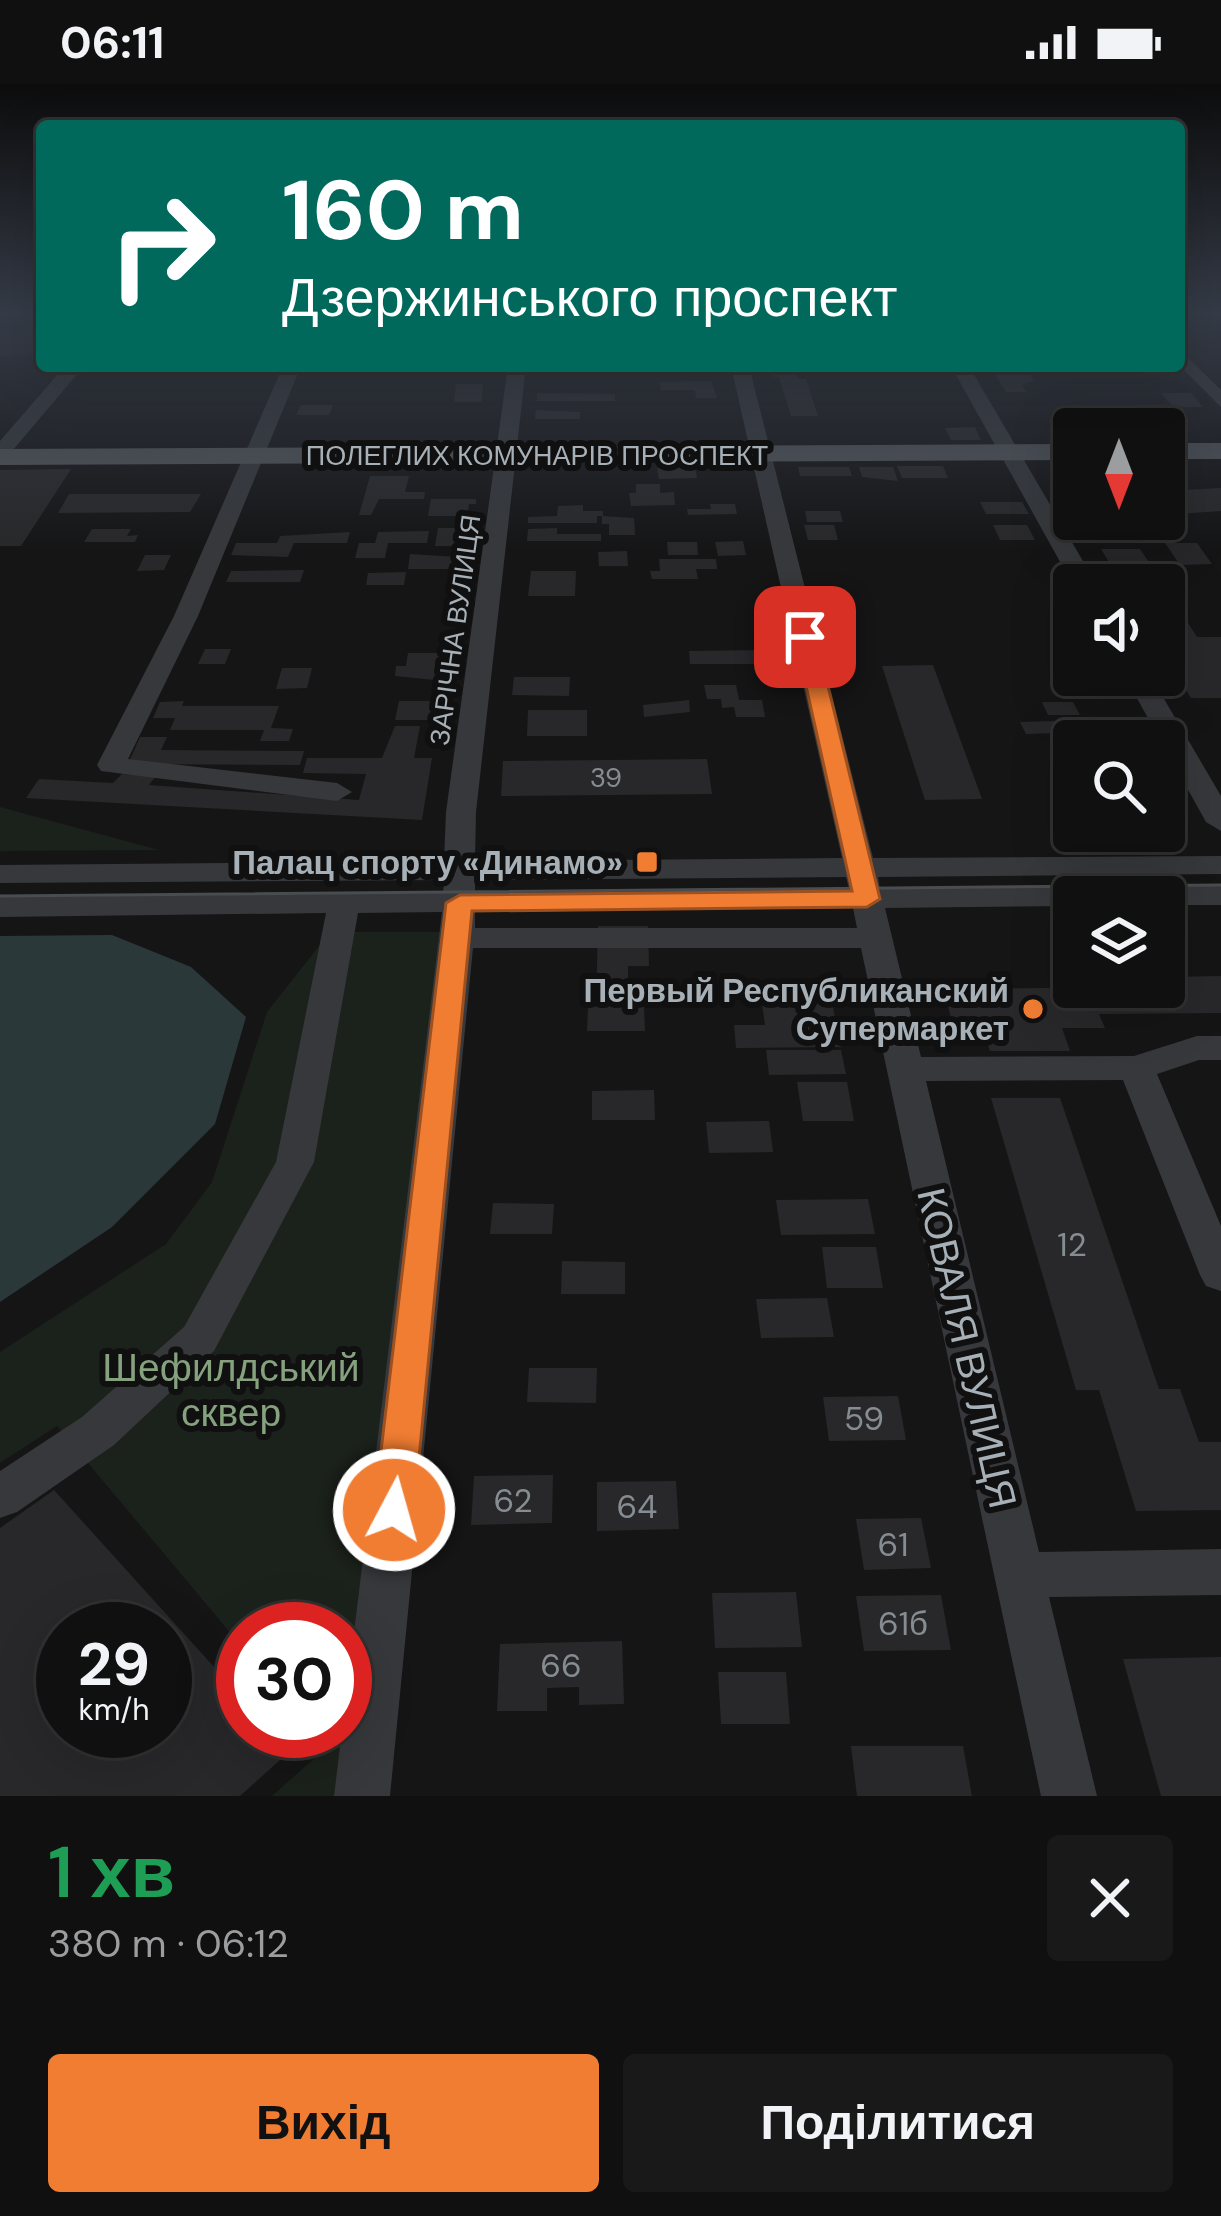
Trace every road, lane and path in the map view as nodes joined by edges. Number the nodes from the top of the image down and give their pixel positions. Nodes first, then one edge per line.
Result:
1 (53, 392) edge
2 (280, 392) edge
3 (515, 392) edge
4 (747, 392) edge
5 (975, 392) edge
6 (1185, 451) edge
7 (1221, 451) edge
8 (1009, 452) junction
9 (1053, 452) edge
10 (762, 453) junction
11 (0, 455) edge
12 (508, 455) junction
13 (250, 456) junction
14 (1073, 564) edge
15 (1149, 696) edge
16 (337, 792) dead end
17 (1221, 822) edge
18 (1221, 865) edge
19 (0, 874) edge
20 (1221, 895) edge
21 (867, 901) junction
22 (344, 904) junction
23 (460, 904) junction
24 (0, 908) edge
25 (1221, 1048) edge
26 (1136, 1068) junction
27 (904, 1069) junction
28 (1221, 1275) edge
29 (0, 1497) edge
30 (1221, 1572) edge
31 (1018, 1575) junction
32 (362, 1796) edge
33 (1069, 1796) edge

1 - 11 street
2 - 13 street
3 - 12 street, ЗАРІЧНА ВУЛИЦЯ
4 - 10 street, КОВАЛЯ ВУЛИЦЯ
5 - 8 street
6 - 7 main road
8 - 9 main road, ПОЛЕГЛИХ КОМУНАРІВ ПРОСПЕКТ
8 - 10 main road, ПОЛЕГЛИХ КОМУНАРІВ ПРОСПЕКТ
8 - 14 street
10 - 12 main road, ПОЛЕГЛИХ КОМУНАРІВ ПРОСПЕКТ
10 - 21 street, КОВАЛЯ ВУЛИЦЯ
11 - 13 main road, ПОЛЕГЛИХ КОМУНАРІВ ПРОСПЕКТ
12 - 13 main road, ПОЛЕГЛИХ КОМУНАРІВ ПРОСПЕКТ
12 - 23 street, ЗАРІЧНА ВУЛИЦЯ
13 - 16 street
15 - 17 street
18 - 21 street
19 - 23 street
20 - 21 street
21 - 23 street
21 - 23 street
21 - 27 street, КОВАЛЯ ВУЛИЦЯ
22 - 23 street
22 - 24 street
22 - 29 street
23 - 32 street, ЗАРІЧНА ВУЛИЦЯ
25 - 26 street
26 - 27 street
26 - 28 street
27 - 31 street, КОВАЛЯ ВУЛИЦЯ
30 - 31 street
31 - 33 street, КОВАЛЯ ВУЛИЦЯ

